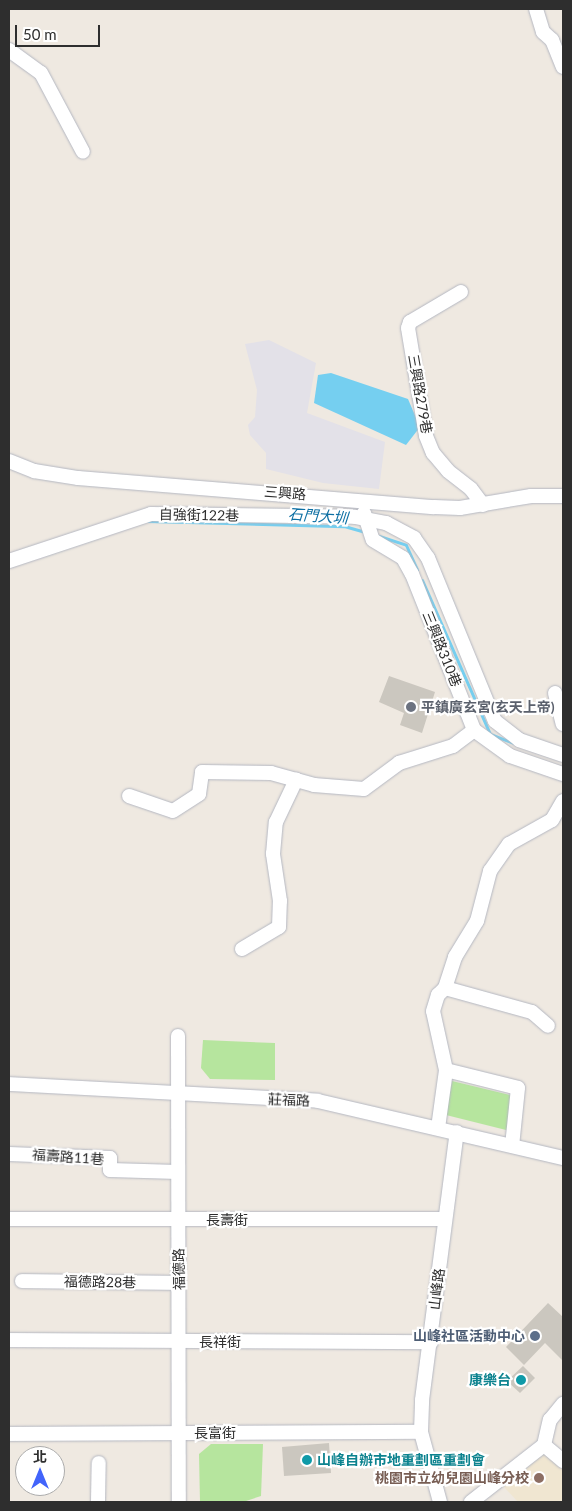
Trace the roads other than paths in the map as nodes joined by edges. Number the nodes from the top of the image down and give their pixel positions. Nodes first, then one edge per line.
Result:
1 (536, 9) edge
2 (9, 50) edge
3 (563, 67) edge
4 (83, 152) dead end
5 (461, 292) dead end
6 (9, 461) edge
7 (563, 496) edge
8 (358, 498) junction
9 (483, 505) junction
10 (368, 520) junction
11 (9, 561) edge
12 (555, 693) dead end
13 (563, 724) edge
14 (474, 730) junction
15 (563, 756) edge
16 (563, 774) edge
17 (296, 780) junction
18 (129, 796) dead end
19 (563, 801) edge
20 (242, 949) dead end
21 (444, 988) junction
22 (548, 1026) dead end
23 (178, 1036) dead end
24 (446, 1070) junction
25 (9, 1084) edge
26 (178, 1095) junction
27 (438, 1128) junction
28 (457, 1132) junction
29 (512, 1146) junction
30 (9, 1154) edge
31 (563, 1158) edge
32 (178, 1172) junction
33 (9, 1219) edge
34 (445, 1219) junction
35 (178, 1220) junction
36 (22, 1281) dead end
37 (179, 1283) junction
38 (9, 1340) edge
39 (179, 1342) junction
40 (431, 1342) junction
41 (563, 1404) edge
42 (421, 1432) junction
43 (179, 1433) junction
44 (9, 1434) edge
45 (544, 1445) junction
46 (563, 1461) edge
47 (99, 1463) dead end
48 (98, 1502) edge
49 (179, 1502) edge
50 (440, 1502) edge
51 (471, 1502) edge

1 - 3 street
2 - 4 street
5 - 9 street, 三興路279巷
6 - 8 street, 三興路
7 - 9 street, 三興路
8 - 9 street, 三興路
8 - 10 street, 三興路310巷
10 - 11 street, 自強街122巷
10 - 14 street, 三興路310巷
10 - 15 street, 三興路310巷
12 - 13 street
14 - 16 street
14 - 17 street
17 - 18 street
17 - 20 street
19 - 21 street
21 - 22 street
21 - 24 street
23 - 26 street, 福德路
24 - 27 street
24 - 29 street
25 - 26 street, 莊福路
26 - 27 street, 莊福路
26 - 32 street, 福德路
27 - 28 street, 莊福路
28 - 29 street, 莊福路
28 - 34 street, 山峰路
29 - 31 street, 莊福路
30 - 32 street, 福壽路11巷
32 - 35 street, 福德路
33 - 35 street, 長壽街
34 - 35 street, 長壽街
34 - 40 street, 山峰路
35 - 37 street, 福德路
36 - 37 street, 福德路28巷
37 - 39 street, 福德路
38 - 39 street, 長祥街
39 - 40 street, 長祥街
39 - 43 street, 福德路
40 - 42 street, 山峰路
41 - 45 street
42 - 43 street, 長富街
42 - 50 street, 山峰路
43 - 44 street, 長富街
43 - 49 street, 福德路
45 - 46 street
45 - 51 street
47 - 48 street

